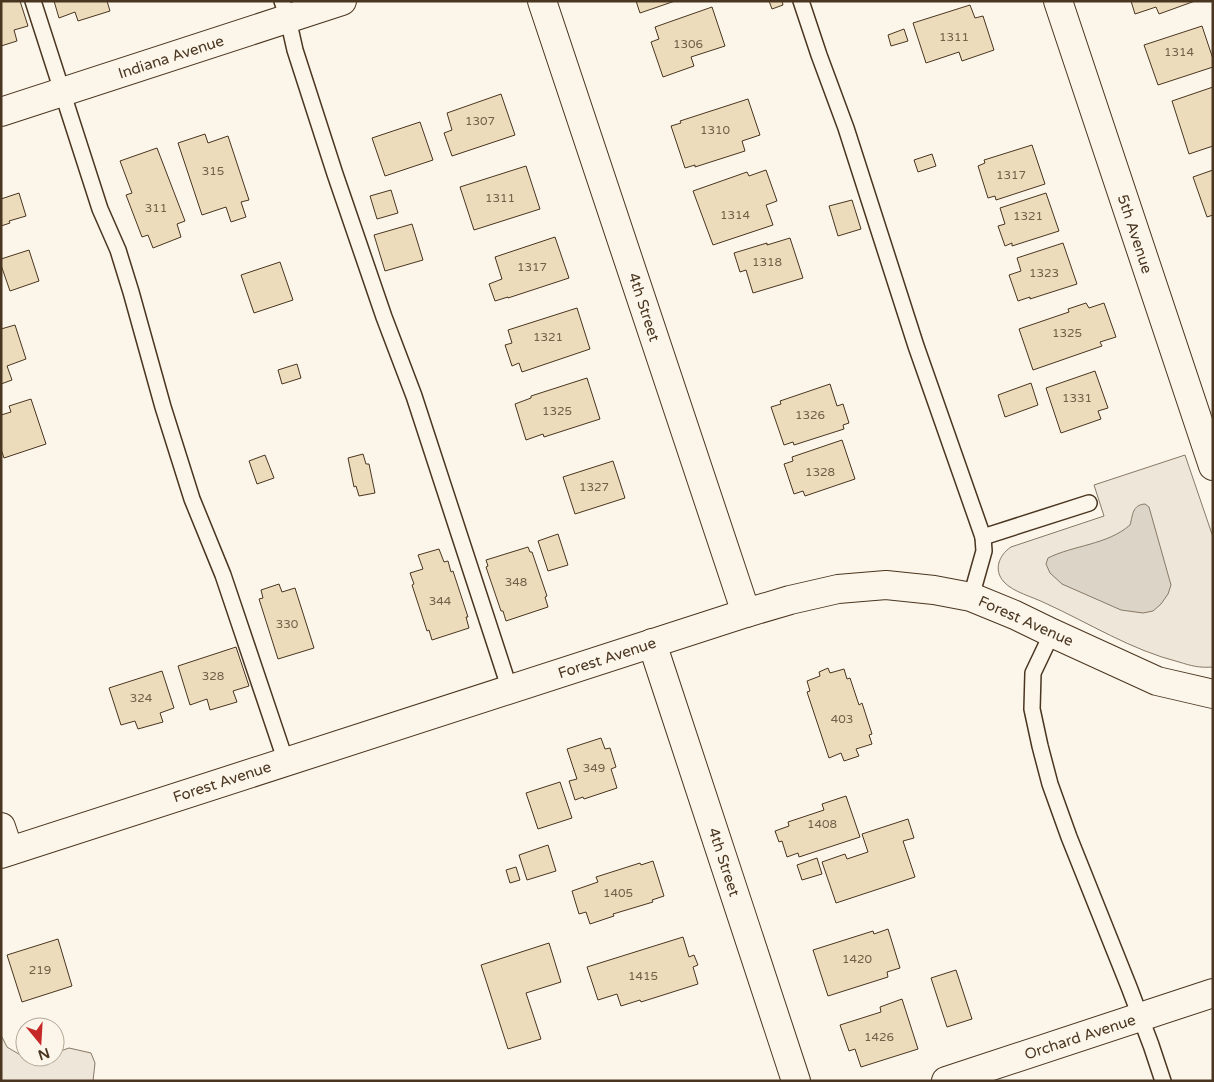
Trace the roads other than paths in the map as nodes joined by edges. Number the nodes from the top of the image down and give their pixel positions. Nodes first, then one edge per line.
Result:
1 (34, 1) edge
2 (342, 1) edge
3 (542, 1) edge
4 (801, 1) edge
5 (1058, 1) edge
6 (285, 10) edge
7 (62, 92) junction
8 (1, 112) edge
9 (1213, 466) edge
10 (1089, 503) dead end
11 (983, 537) junction
12 (970, 597) junction
13 (746, 613) junction
14 (1052, 633) junction
15 (652, 643) junction
16 (510, 690) junction
17 (1213, 694) edge
18 (286, 762) junction
19 (4, 844) edge
20 (1213, 994) edge
21 (1140, 1018) junction
22 (796, 1081) edge
23 (946, 1081) edge
24 (1162, 1081) edge

1 - 7 lane
2 - 6 street, Indiana Avenue
3 - 13 street, 4th Street
4 - 11 lane
5 - 9 street, 5th Avenue
6 - 7 street, Indiana Avenue
6 - 16 lane
7 - 8 street, Indiana Avenue
7 - 18 lane
10 - 11 lane
11 - 12 lane
12 - 13 street, Forest Avenue
12 - 14 street, Forest Avenue
13 - 15 street, Forest Avenue
14 - 17 street, Forest Avenue
14 - 21 lane
15 - 16 street, Forest Avenue
15 - 22 street, 4th Street
16 - 18 street, Forest Avenue
18 - 19 street, Forest Avenue
20 - 21 street, Orchard Avenue
21 - 23 street, Orchard Avenue
21 - 24 lane

